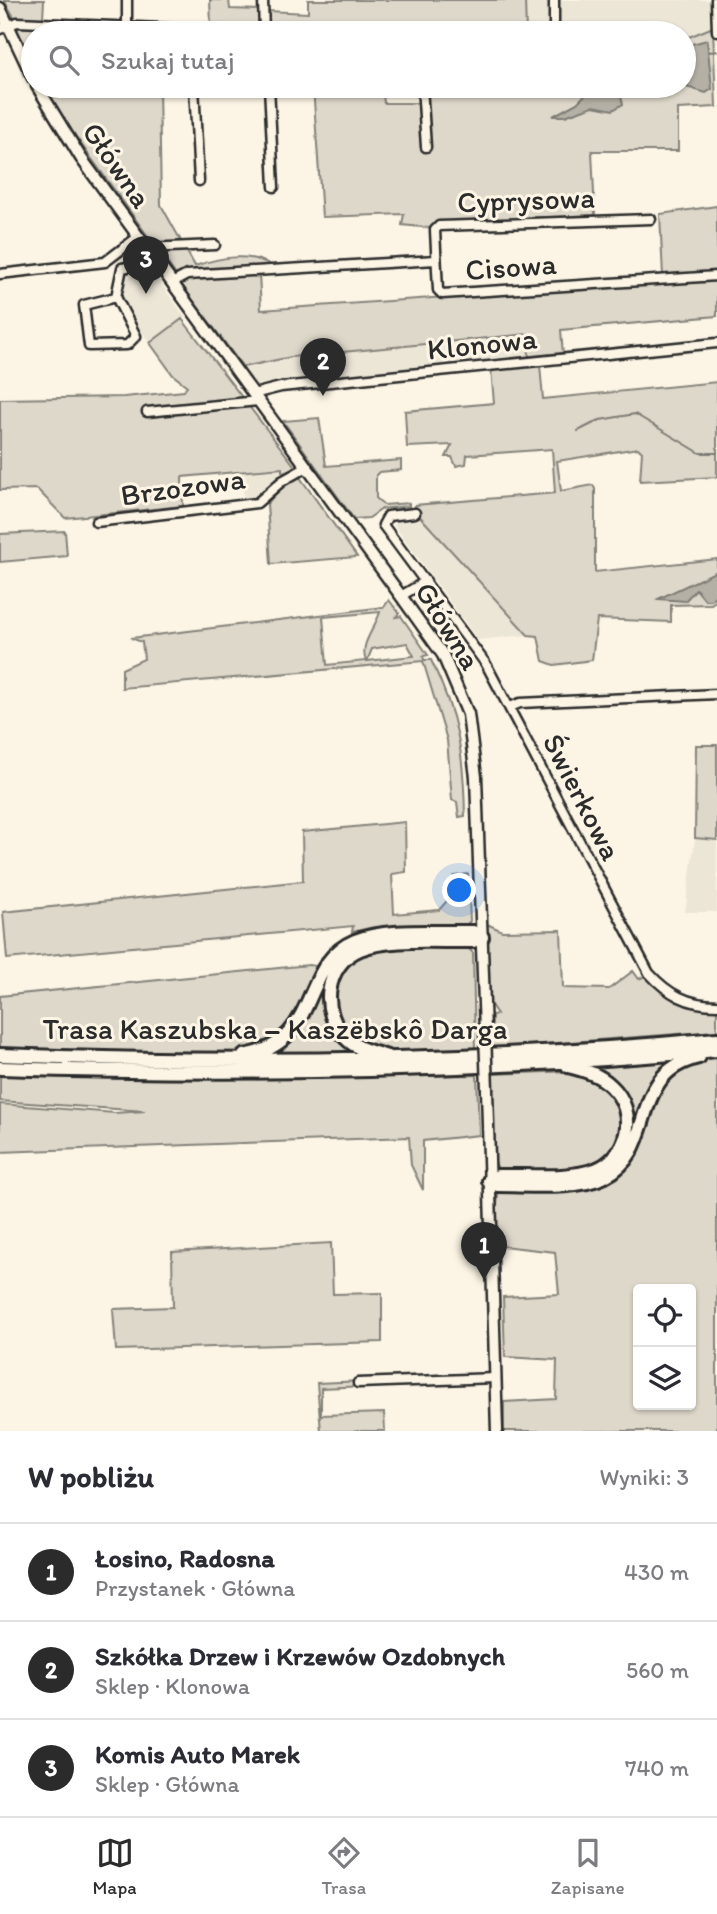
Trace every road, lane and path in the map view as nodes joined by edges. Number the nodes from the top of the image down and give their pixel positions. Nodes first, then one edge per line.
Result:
1 (127, 0) edge
2 (263, 0) edge
3 (554, 0) edge
4 (716, 0) edge
5 (0, 8) edge
6 (127, 21) edge
7 (264, 21) edge
8 (554, 21) edge
9 (21, 22) edge
10 (4, 27) edge
11 (717, 31) edge
12 (21, 57) edge
13 (44, 98) edge
14 (195, 98) edge
15 (270, 98) edge
16 (423, 98) edge
17 (426, 147) dead end
18 (199, 181) dead end
19 (275, 187) dead end
20 (651, 219) dead end
21 (138, 237) junction
22 (215, 245) dead end
23 (150, 253) junction
24 (116, 254) junction
25 (436, 260) junction
26 (122, 268) junction
27 (0, 274) edge
28 (717, 275) edge
29 (172, 283) junction
30 (116, 297) junction
31 (717, 343) edge
32 (256, 398) junction
33 (147, 412) dead end
34 (307, 467) junction
35 (415, 513) dead end
36 (96, 522) dead end
37 (426, 581) junction
38 (401, 596) junction
39 (717, 694) edge
40 (510, 707) junction
41 (482, 937) junction
42 (717, 1005) edge
43 (717, 1039) edge
44 (717, 1052) edge
45 (0, 1055) edge
46 (191, 1060) junction
47 (397, 1060) junction
48 (557, 1063) junction
49 (0, 1068) edge
50 (489, 1181) junction
51 (495, 1378) junction
52 (358, 1383) dead end
53 (497, 1431) edge

1 - 6 street
2 - 7 street
3 - 8 street
4 - 11 street
5 - 10 main road
9 - 10 street
10 - 12 main road
13 - 21 main road, Główna
14 - 18 street
15 - 19 street
16 - 17 street
20 - 25 street, Cyprysowa
21 - 23 main road, Główna
21 - 24 street
22 - 23 street
23 - 26 street
23 - 29 main road, Główna
24 - 26 street
24 - 27 street
25 - 28 street, Cisowa
25 - 29 street, Cisowa
26 - 30 street
29 - 32 main road, Główna
30 - 30 street
31 - 32 street, Klonowa
32 - 33 street, Klonowa
32 - 34 main road, Główna
34 - 36 street, Brzozowa
34 - 38 main road, Główna
35 - 37 street, Świerkowa
37 - 38 street
37 - 40 street, Świerkowa
38 - 41 main road, Główna
39 - 40 street
40 - 42 street, Świerkowa
41 - 46 highway
41 - 47 highway
41 - 50 main road, Główna, bridge
43 - 47 highway, Trasa Kaszubska – Kaszëbskô Darga
44 - 48 highway, Trasa Kaszubska – Kaszëbskô Darga
44 - 50 highway
45 - 46 highway, Trasa Kaszubska – Kaszëbskô Darga
46 - 47 highway, Trasa Kaszubska – Kaszëbskô Darga
48 - 49 highway, Trasa Kaszubska – Kaszëbskô Darga
48 - 50 highway
50 - 51 main road, Główna
51 - 52 street
51 - 53 main road, Główna

